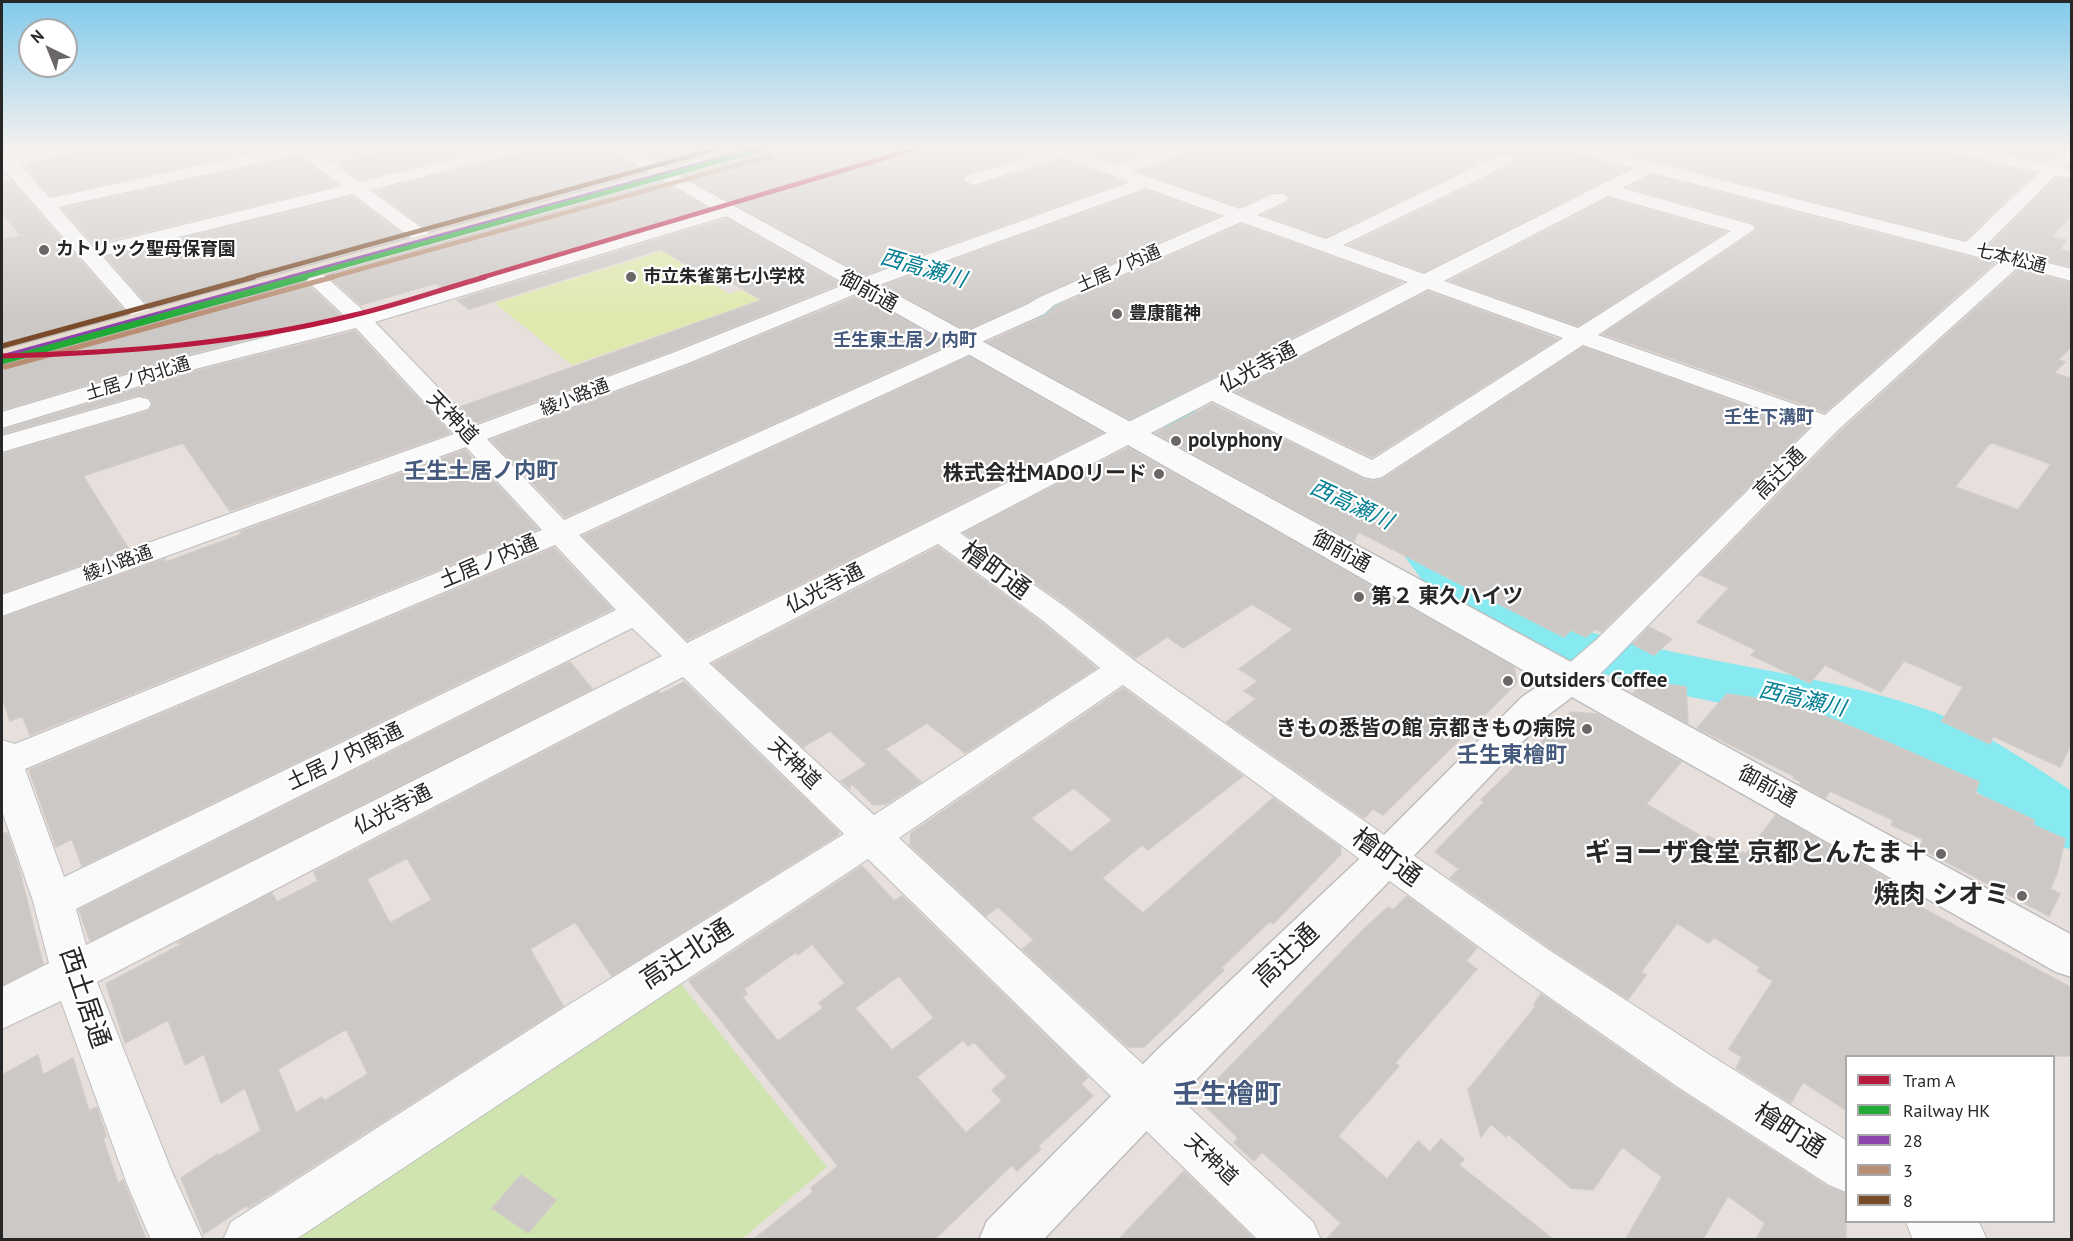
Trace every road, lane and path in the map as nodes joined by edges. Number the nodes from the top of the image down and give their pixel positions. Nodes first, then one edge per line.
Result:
1 (46, 204) edge
2 (292, 204) edge
3 (378, 204) edge
4 (559, 204) edge
5 (711, 204) edge
6 (1084, 204) edge
7 (1208, 204) edge
8 (1265, 204) edge
9 (1414, 204) edge
10 (1580, 204) edge
11 (1657, 204) edge
12 (1791, 204) edge
13 (2016, 204) edge
14 (724, 211) junction
15 (1240, 215) junction
16 (426, 240) junction
17 (1327, 246) junction
18 (1970, 249) junction
19 (91, 253) junction
20 (2014, 260) junction
21 (309, 272) junction
22 (2072, 275) edge
23 (1425, 281) junction
24 (858, 286) junction
25 (145, 317) junction
26 (360, 320) junction
27 (1581, 337) junction
28 (964, 345) junction
29 (2, 357) edge
30 (1212, 392) junction
31 (139, 404) dead end
32 (2, 420) edge
33 (1829, 425) junction
34 (1126, 435) junction
35 (470, 437) junction
36 (2, 444) edge
37 (939, 531) junction
38 (561, 532) junction
39 (2, 606) edge
40 (636, 613) junction
41 (686, 660) junction
42 (1590, 664) junction
43 (1123, 669) junction
44 (3, 758) edge
45 (872, 837) junction
46 (1387, 859) junction
47 (53, 901) junction
48 (2072, 958) edge
49 (73, 974) junction
50 (2, 1009) edge
51 (1145, 1098) junction
52 (1845, 1167) edge
53 (1934, 1223) edge
54 (177, 1239) edge
55 (249, 1239) edge
56 (1006, 1239) edge
57 (1295, 1239) edge
58 (1960, 1239) edge

1 - 19 street
2 - 19 street
3 - 16 street
4 - 16 main road
5 - 14 street, 御前通
6 - 24 street, 綾小路通
7 - 15 street
8 - 15 street, 土居ノ内通
9 - 17 street
10 - 23 street, 仏光寺通
11 - 27 street
12 - 18 street, 七本松通
13 - 18 street
14 - 24 street, 御前通
14 - 26 street, 土居ノ内北通
15 - 17 street
15 - 28 street, 土居ノ内通
16 - 21 main road
17 - 23 street
18 - 20 street, 七本松通
19 - 25 street
20 - 22 street, 七本松通
20 - 33 street, 高辻通
21 - 25 main road
21 - 26 street, 天神道
23 - 27 street
23 - 30 street, 仏光寺通
24 - 28 street, 御前通
24 - 35 street, 綾小路通
25 - 29 main road
26 - 32 street, 土居ノ内北通
26 - 35 street, 天神道
27 - 30 street
27 - 33 street
28 - 34 street, 御前通
28 - 38 street, 土居ノ内通
30 - 34 street, 仏光寺通
31 - 36 street
33 - 42 street, 高辻通
34 - 37 street, 仏光寺通
34 - 42 street, 御前通
35 - 38 street, 天神道
35 - 39 street, 綾小路通
37 - 41 street, 仏光寺通
37 - 43 street, 檜町通
38 - 40 street, 天神道
38 - 44 street, 土居ノ内通
40 - 41 street, 天神道
40 - 47 street, 土居ノ内南通
41 - 45 street, 天神道
41 - 49 street, 仏光寺通
42 - 46 street, 高辻通
42 - 48 street, 御前通
43 - 45 street, 高辻北通
43 - 46 street, 檜町通
44 - 47 street, 西土居通
45 - 51 street, 天神道
45 - 55 street, 高辻北通
46 - 51 street, 高辻通
46 - 52 street, 檜町通
47 - 49 street, 西土居通
49 - 50 street, 仏光寺通
49 - 54 street, 西土居通
51 - 56 street, 高辻通
51 - 57 street, 天神道
53 - 58 street

